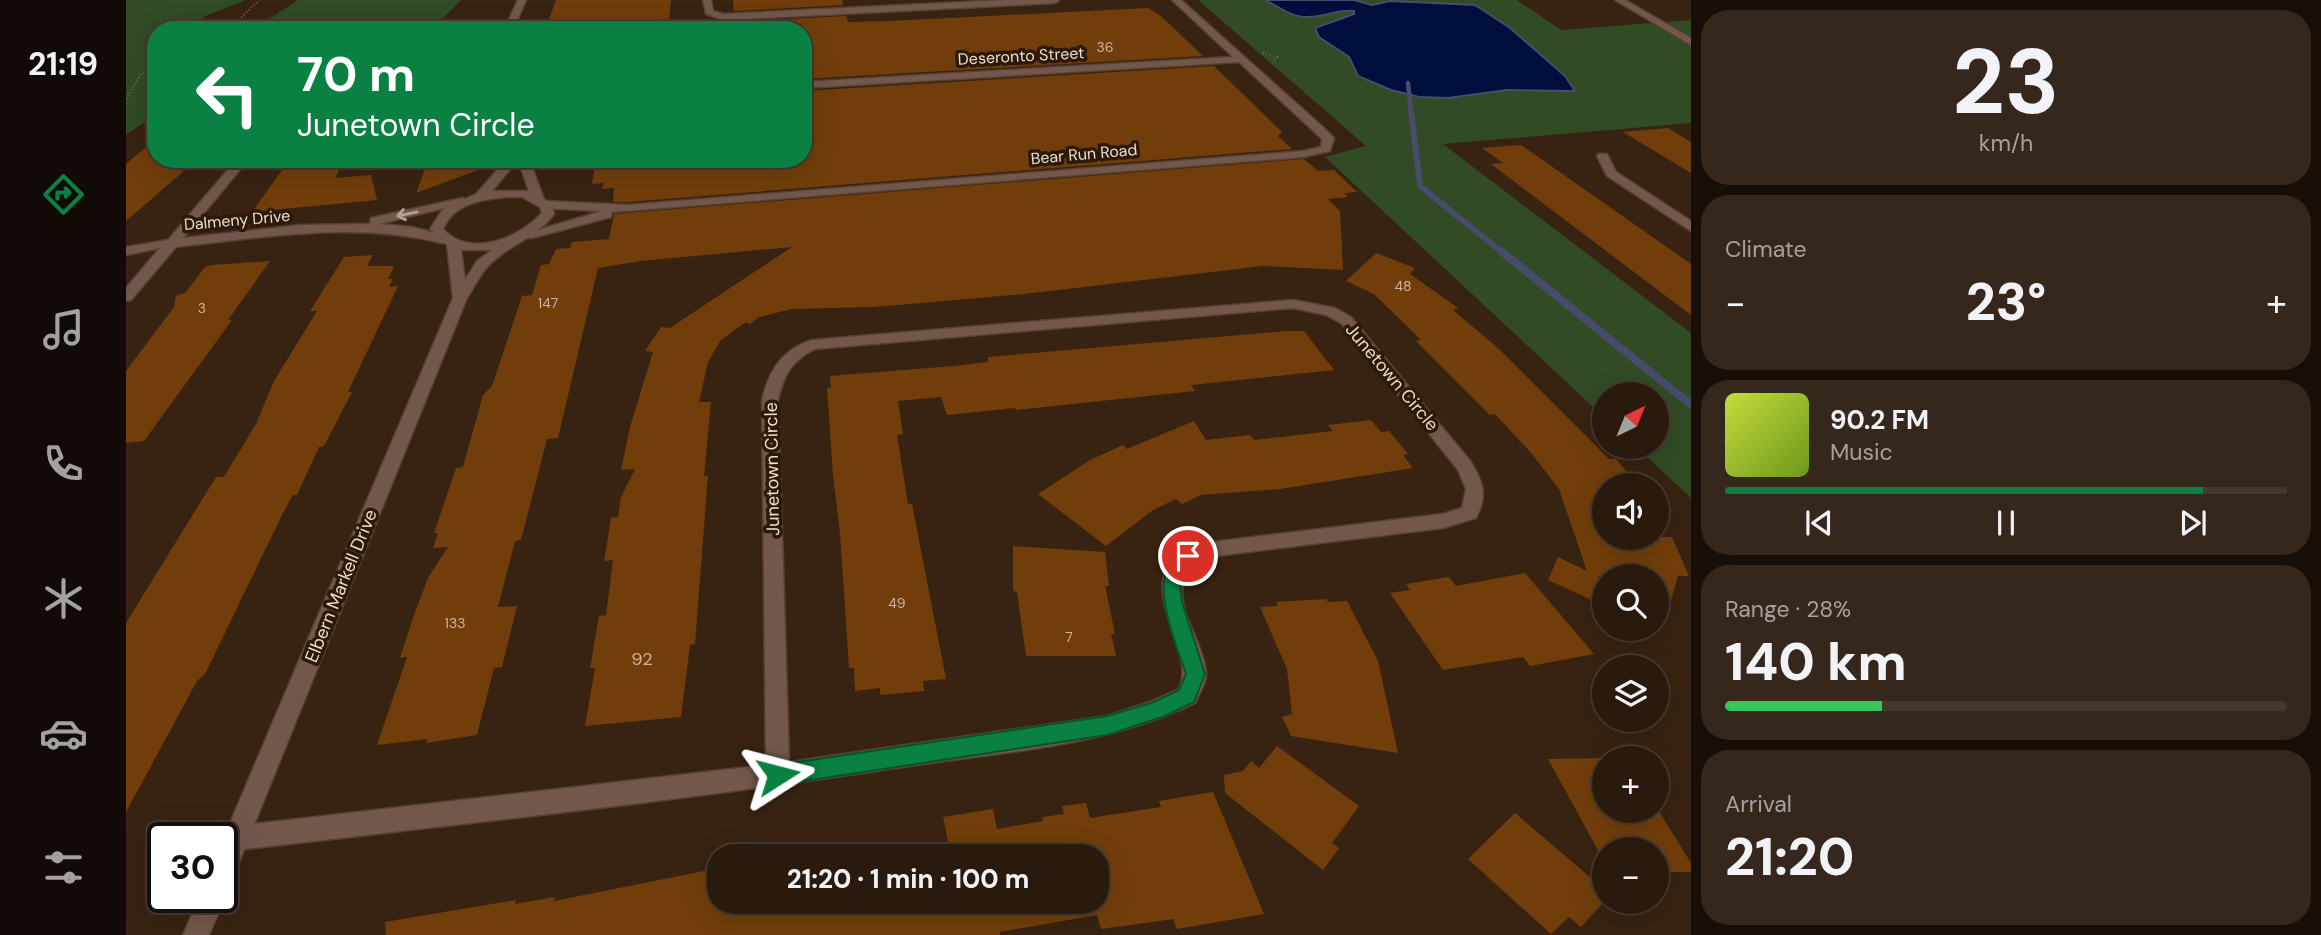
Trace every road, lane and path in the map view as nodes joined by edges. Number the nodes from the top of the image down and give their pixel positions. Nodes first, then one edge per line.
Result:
1 (259, 0) edge
2 (522, 0) edge
3 (707, 0) edge
4 (1055, 0) edge
5 (1176, 0) edge
6 (1619, 0) edge
7 (238, 21) edge
8 (512, 21) edge
9 (1691, 42) edge
10 (1241, 59) junction
11 (147, 72) edge
12 (812, 84) edge
13 (126, 99) edge
14 (1604, 156) dead end
15 (236, 168) edge
16 (505, 168) edge
17 (527, 168) edge
18 (481, 197) junction
19 (463, 202) junction
20 (542, 202) junction
21 (628, 209) junction
22 (352, 227) junction
23 (1691, 227) edge
24 (527, 235) junction
25 (448, 242) junction
26 (510, 242) junction
27 (173, 244) junction
28 (126, 251) edge
29 (126, 297) edge
30 (460, 298) junction
31 (778, 775) junction
32 (238, 836) edge
33 (238, 838) edge
34 (206, 913) edge
35 (196, 935) edge

1 - 7 path
2 - 8 street
3 - 4 street
5 - 10 street, Bear Run Road
6 - 9 street
10 - 12 street, Deseronto Street
10 - 21 street, Bear Run Road
11 - 13 path
14 - 23 street
15 - 27 street
16 - 18 street
17 - 20 street
18 - 19 street, Dalmeny Drive
18 - 20 street, Bear Run Road
19 -> 22 street, Dalmeny Drive
19 - 25 street
20 - 21 street, Bear Run Road
20 - 24 street
21 - 24 street, Bear Run Road
22 - 25 street, Dalmeny Drive
22 - 27 street, Dalmeny Drive
24 - 26 street, Bear Run Road
25 - 26 street, Dalmeny Drive
25 - 30 street, Elbern Markell Drive
26 - 30 street, Elbern Markell Drive
27 - 28 street, Dalmeny Drive
27 - 29 street
30 - 32 street, Elbern Markell Drive
31 - 31 street, Junetown Circle
31 - 33 street, Junetown Circle
34 - 35 street

